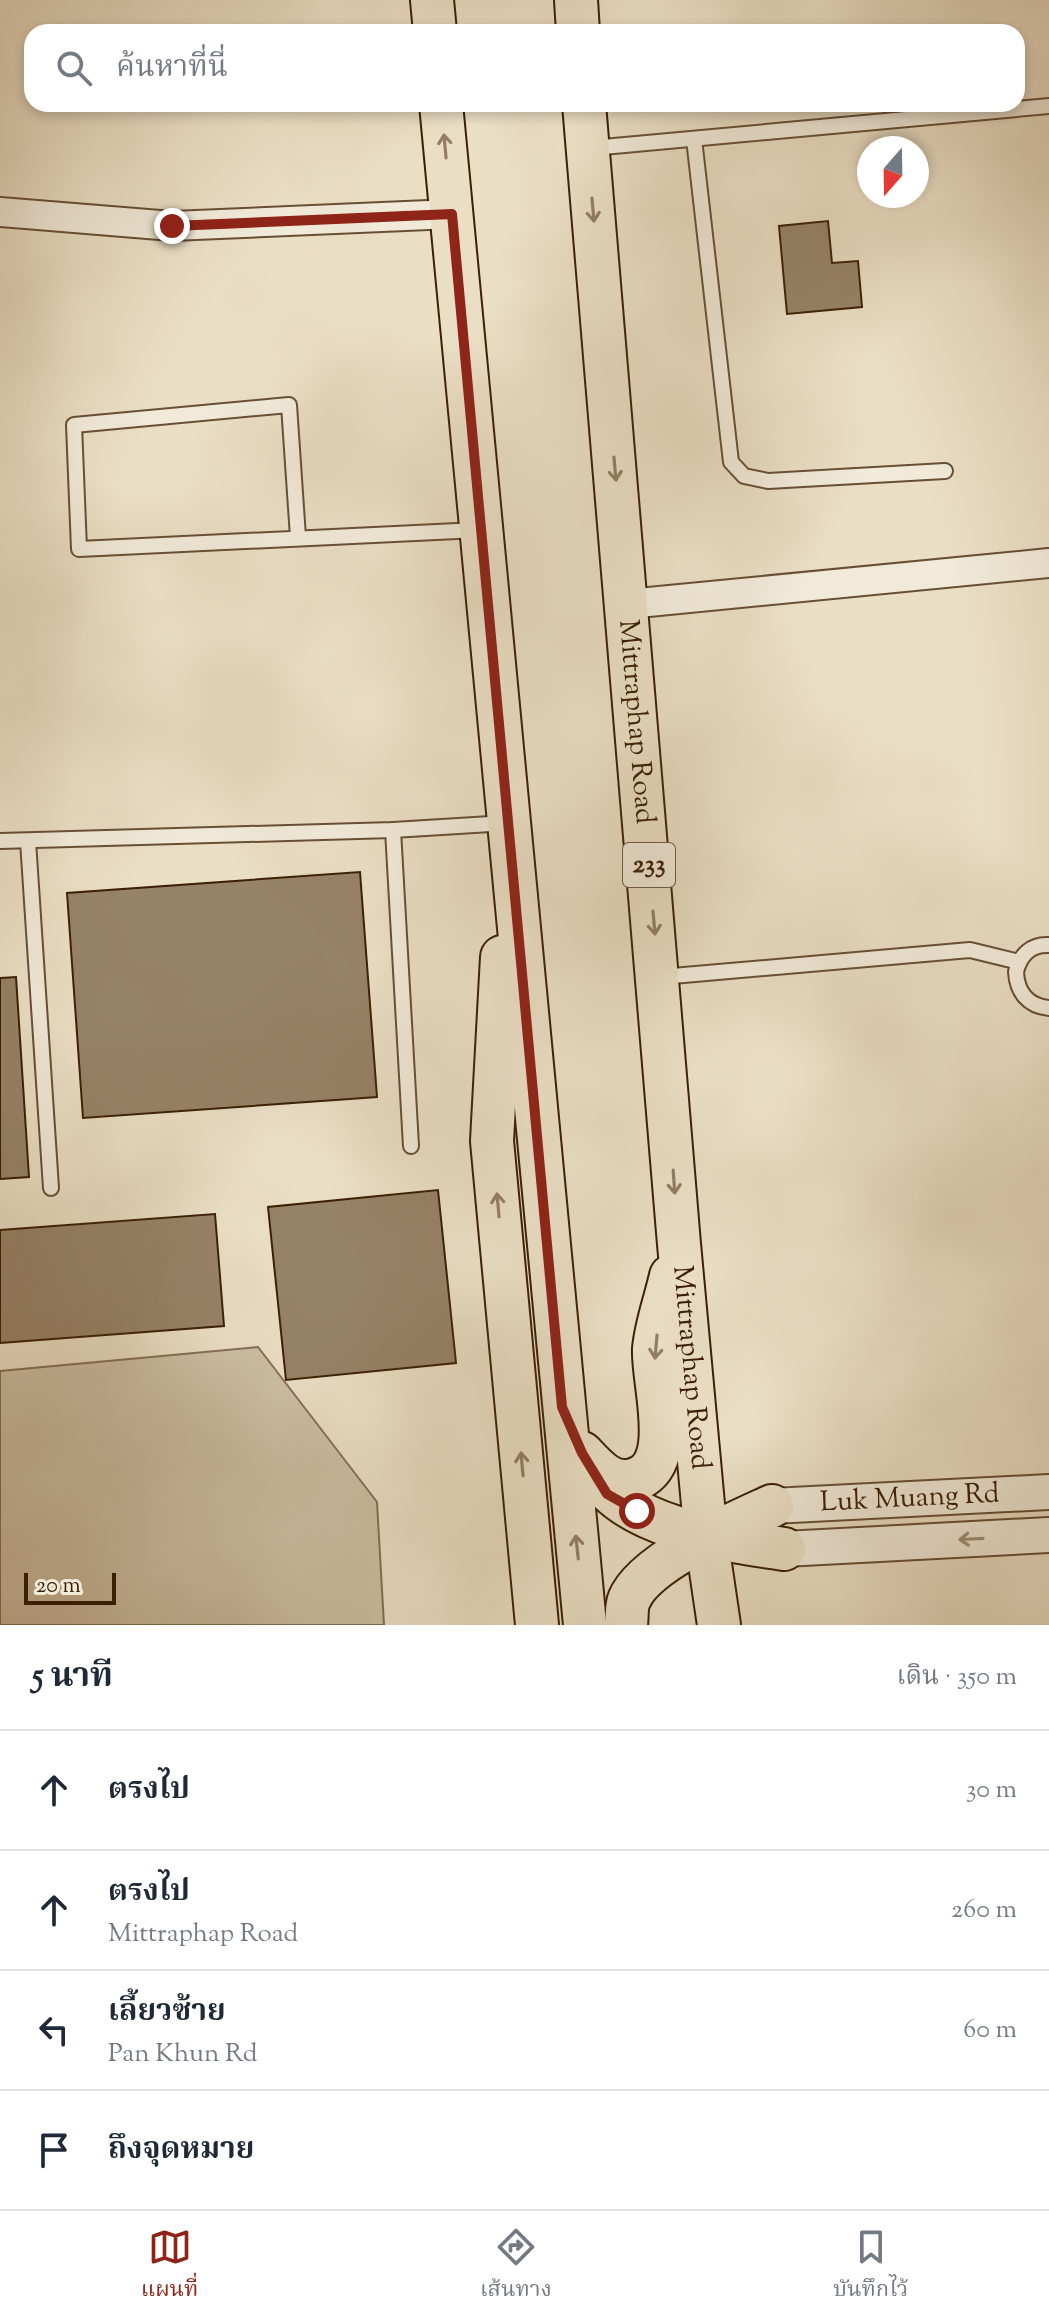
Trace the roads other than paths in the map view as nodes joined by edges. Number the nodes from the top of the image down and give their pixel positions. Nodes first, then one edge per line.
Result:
1 (432, 0) edge
2 (576, 0) edge
3 (434, 24) edge
4 (578, 24) edge
5 (1049, 106) edge
6 (1025, 108) edge
7 (442, 112) edge
8 (585, 112) edge
9 (984, 112) edge
10 (694, 139) junction
11 (588, 148) junction
12 (0, 212) edge
13 (452, 214) junction
14 (945, 471) dead end
15 (482, 529) junction
16 (298, 537) junction
17 (1049, 563) edge
18 (628, 604) junction
19 (510, 823) junction
20 (393, 830) junction
21 (0, 841) edge
22 (28, 841) junction
23 (1049, 945) edge
24 (1019, 962) junction
25 (658, 977) junction
26 (1049, 1008) edge
27 (411, 1146) dead end
28 (51, 1188) dead end
29 (679, 1244) junction
30 (562, 1407) junction
31 (582, 1453) junction
32 (1049, 1492) edge
33 (772, 1506) joint
34 (1049, 1535) edge
35 (706, 1537) junction
36 (784, 1549) joint
37 (645, 1578) junction
38 (537, 1625) edge
39 (585, 1625) edge
40 (626, 1625) edge
41 (718, 1625) edge

1 - 3 main road
2 - 4 main road
5 - 6 lane
13 -> 7 main road
8 - 11 main road, Mittraphap Road / 233
9 - 10 lane
10 - 11 lane
10 - 14 lane
11 -> 18 main road, Mittraphap Road / 233
12 - 13 street
13 - 15 main road
15 - 16 lane
15 - 19 main road
16 - 16 lane
17 - 18 street
18 -> 25 main road, Mittraphap Road / 233
19 - 20 lane
19 - 30 main road
38 -> 19 main road
20 - 22 lane
20 - 27 lane
21 - 22 lane
22 - 28 lane
23 - 24 lane
24 - 25 lane
24 - 26 lane
25 -> 29 main road, Mittraphap Road / 233
29 -> 31 main road
29 - 35 main road, Mittraphap Road / 233
30 - 31 main road
39 -> 30 main road
31 - 35 main road
32 - 33 street, Luk Muang Rd
33 - 35 main road
34 -> 36 street, Luk Muang Rd
35 - 36 main road
35 - 37 main road
35 - 41 main road, Mittraphap Road / 233
37 - 40 main road
37 - 41 main road

